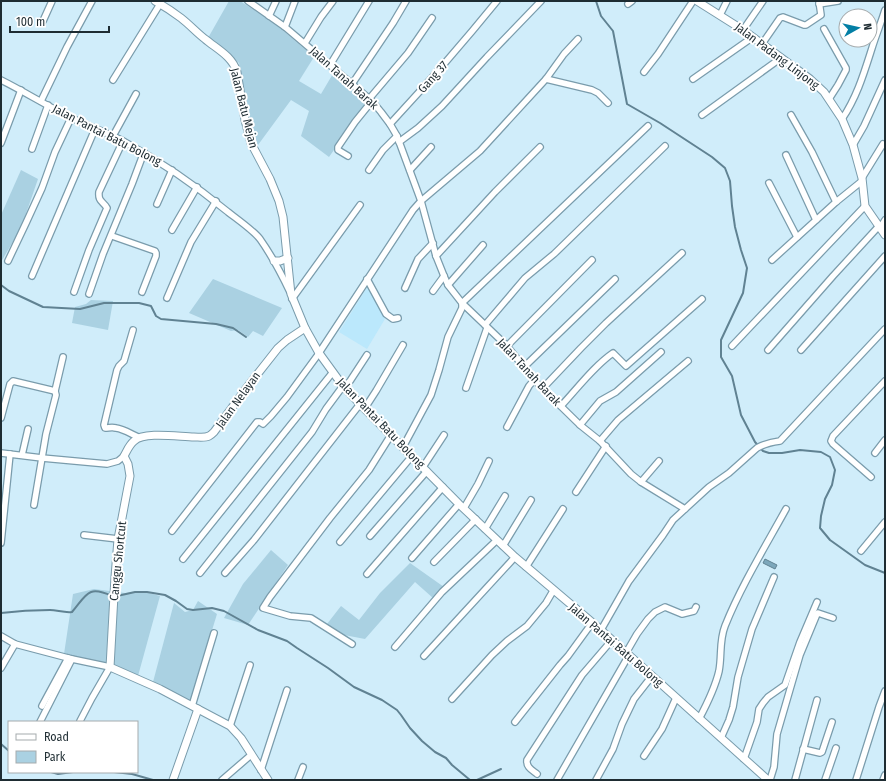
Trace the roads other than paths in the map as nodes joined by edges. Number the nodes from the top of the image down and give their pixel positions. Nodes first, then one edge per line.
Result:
1 (52, 1) edge
2 (92, 1) edge
3 (248, 1) edge
4 (276, 1) edge
5 (295, 1) edge
6 (333, 1) edge
7 (369, 1) edge
8 (406, 1) edge
9 (497, 1) edge
10 (541, 1) edge
11 (693, 1) edge
12 (697, 1) edge
13 (727, 1) edge
14 (763, 1) edge
15 (838, 1) edge
16 (158, 3) edge
17 (255, 3) edge
18 (819, 3) edge
19 (885, 10) edge
20 (720, 15) junction
21 (269, 16) junction
22 (432, 18) dead end
23 (43, 21) dead end
24 (285, 27) junction
25 (824, 29) dead end
26 (743, 30) junction
27 (753, 37) junction
28 (578, 39) dead end
29 (305, 43) junction
30 (762, 44) junction
31 (781, 58) junction
32 (330, 65) junction
33 (644, 72) dead end
34 (546, 79) junction
35 (693, 79) dead end
36 (1, 80) edge
37 (113, 80) dead end
38 (885, 80) edge
39 (352, 84) junction
40 (21, 90) junction
41 (136, 94) dead end
42 (829, 99) junction
43 (370, 100) junction
44 (41, 101) junction
45 (608, 103) dead end
46 (48, 105) junction
47 (702, 115) dead end
48 (791, 115) dead end
49 (71, 118) junction
50 (842, 119) junction
51 (390, 124) junction
52 (648, 126) dead end
53 (95, 129) junction
54 (113, 136) junction
55 (398, 139) junction
56 (123, 141) junction
57 (1, 143) edge
58 (882, 144) dead end
59 (853, 145) junction
60 (665, 146) dead end
61 (431, 147) dead end
62 (540, 147) dead end
63 (32, 148) dead end
64 (144, 152) junction
65 (786, 155) dead end
66 (348, 156) dead end
67 (172, 170) junction
68 (369, 170) dead end
69 (410, 170) junction
70 (862, 180) junction
71 (769, 183) dead end
72 (197, 187) junction
73 (421, 200) junction
74 (216, 201) junction
75 (836, 202) junction
76 (157, 204) dead end
77 (360, 205) dead end
78 (866, 206) junction
79 (816, 220) junction
80 (885, 220) edge
81 (880, 227) junction
82 (172, 230) dead end
83 (885, 235) edge
84 (112, 236) junction
85 (798, 237) junction
86 (433, 243) junction
87 (484, 245) dead end
88 (682, 253) dead end
89 (436, 256) junction
90 (885, 256) edge
91 (288, 258) junction
92 (592, 260) dead end
93 (772, 260) dead end
94 (8, 261) dead end
95 (274, 261) junction
96 (32, 276) dead end
97 (444, 276) junction
98 (368, 279) junction
99 (615, 279) dead end
100 (448, 285) junction
101 (404, 288) dead end
102 (433, 290) dead end
103 (74, 292) dead end
104 (142, 292) dead end
105 (89, 294) dead end
106 (292, 296) junction
107 (167, 298) dead end
108 (702, 299) dead end
109 (462, 303) junction
110 (398, 318) dead end
111 (486, 326) junction
112 (305, 328) junction
113 (885, 329) edge
114 (133, 330) dead end
115 (403, 345) dead end
116 (507, 346) junction
117 (732, 346) dead end
118 (768, 350) dead end
119 (801, 350) dead end
120 (660, 352) dead end
121 (319, 353) junction
122 (367, 355) dead end
123 (63, 357) dead end
124 (688, 361) dead end
125 (524, 367) junction
126 (333, 372) junction
127 (534, 380) junction
128 (885, 381) edge
129 (344, 387) junction
130 (466, 388) dead end
131 (543, 388) junction
132 (55, 391) junction
133 (362, 406) junction
134 (561, 406) junction
135 (1, 418) edge
136 (580, 425) junction
137 (507, 427) dead end
138 (28, 429) dead end
139 (391, 435) junction
140 (444, 436) dead end
141 (138, 437) junction
142 (885, 440) edge
143 (600, 441) junction
144 (606, 446) junction
145 (403, 447) junction
146 (1, 453) edge
147 (875, 453) dead end
148 (10, 454) junction
149 (22, 455) junction
150 (124, 456) junction
151 (412, 456) junction
152 (42, 458) junction
153 (659, 461) dead end
154 (489, 462) dead end
155 (425, 469) junction
156 (871, 477) dead end
157 (641, 482) junction
158 (443, 487) junction
159 (576, 492) dead end
160 (505, 496) dead end
161 (531, 500) dead end
162 (34, 505) dead end
163 (462, 506) junction
164 (563, 509) dead end
165 (685, 509) junction
166 (786, 509) dead end
167 (476, 519) junction
168 (885, 522) edge
169 (485, 529) junction
170 (172, 531) dead end
171 (84, 535) dead end
172 (370, 536) dead end
173 (118, 539) junction
174 (496, 540) junction
175 (340, 542) dead end
176 (1, 543) edge
177 (503, 546) junction
178 (861, 551) dead end
179 (515, 557) junction
180 (412, 558) dead end
181 (183, 559) dead end
182 (434, 562) dead end
183 (526, 567) junction
184 (200, 573) dead end
185 (225, 573) dead end
186 (367, 574) dead end
187 (774, 578) dead end
188 (553, 591) junction
189 (818, 602) dead end
190 (696, 607) dead end
191 (833, 618) dead end
192 (592, 623) junction
193 (601, 630) junction
194 (214, 633) dead end
195 (1, 636) edge
196 (612, 640) junction
197 (15, 644) junction
198 (352, 644) dead end
199 (395, 647) dead end
200 (627, 654) junction
201 (424, 656) dead end
202 (70, 658) junction
203 (250, 665) dead end
204 (110, 667) junction
205 (1, 668) edge
206 (652, 676) junction
207 (287, 690) dead end
208 (885, 691) edge
209 (676, 698) junction
210 (452, 699) dead end
211 (817, 700) dead end
212 (42, 706) dead end
213 (195, 708) junction
214 (699, 719) junction
215 (40, 721) edge
216 (80, 721) edge
217 (516, 722) dead end
218 (832, 722) dead end
219 (230, 726) junction
220 (721, 738) junction
221 (803, 748) junction
222 (836, 748) dead end
223 (251, 755) junction
224 (644, 756) dead end
225 (744, 759) junction
226 (303, 767) dead end
227 (261, 770) junction
228 (537, 774) dead end
229 (885, 775) edge
230 (173, 780) edge
231 (222, 780) edge
232 (268, 780) edge
233 (298, 780) edge
234 (557, 780) edge
235 (596, 780) edge
236 (769, 780) edge
237 (795, 780) edge
238 (825, 780) edge
239 (856, 780) edge
240 (883, 780) edge

1 - 23 street
2 - 44 street
3 - 17 street, Jalan Tanah Barak
4 - 21 street
5 - 24 street
6 - 29 street
7 - 32 street
8 - 39 street
9 - 51 street, Gang 37
10 - 55 street
11 - 33 street
12 - 20 street, Jalan Padang Linjong
13 - 20 street
14 - 26 street
15 - 18 street
16 - 37 street
16 - 91 street, Jalan Batu Mejan
17 - 21 street, Jalan Tanah Barak
18 - 30 street
19 - 50 street
20 - 26 street, Jalan Padang Linjong
21 - 24 street, Jalan Tanah Barak
22 - 43 street
24 - 29 street, Jalan Tanah Barak
25 - 42 street
26 - 27 street, Jalan Padang Linjong
27 - 30 street, Jalan Padang Linjong
27 - 35 street
28 - 34 street
29 - 32 street, Jalan Tanah Barak
30 - 31 street, Jalan Padang Linjong
31 - 42 street, Jalan Padang Linjong
31 - 47 street
32 - 39 street, Jalan Tanah Barak
34 - 45 street
34 - 73 street
36 - 40 street, Jalan Pantai Batu Bolong
38 - 59 street
39 - 43 street, Jalan Tanah Barak
40 - 44 street, Jalan Pantai Batu Bolong
40 - 57 street
41 - 54 street
42 - 50 street, Jalan Padang Linjong
43 - 51 street, Jalan Tanah Barak
43 - 66 street
44 - 46 street, Jalan Pantai Batu Bolong
46 - 49 street, Jalan Pantai Batu Bolong
46 - 63 street
48 - 75 street
49 - 53 street, Jalan Pantai Batu Bolong
49 - 94 street
50 - 59 street, Jalan Padang Linjong
51 - 55 street, Jalan Tanah Barak
52 - 109 street
53 - 54 street, Jalan Pantai Batu Bolong
53 - 96 street
54 - 56 street, Jalan Pantai Batu Bolong
55 - 68 street
55 - 69 street, Jalan Tanah Barak
56 - 64 street, Jalan Pantai Batu Bolong
56 - 103 street
58 - 70 street
59 - 70 street, Jalan Padang Linjong
60 - 111 street
61 - 69 street
62 - 89 street
64 - 67 street, Jalan Pantai Batu Bolong
64 - 84 street
65 - 79 street
67 - 72 street, Jalan Pantai Batu Bolong
67 - 76 street
69 - 73 street, Jalan Tanah Barak
70 - 75 street
70 - 78 street, Jalan Padang Linjong
71 - 85 street
72 - 74 street, Jalan Pantai Batu Bolong
72 - 82 street
73 - 86 street, Jalan Tanah Barak
73 - 98 street
74 - 95 street, Jalan Pantai Batu Bolong
74 - 107 street
75 - 79 street
77 - 106 street
78 - 81 street, Jalan Padang Linjong
78 - 117 street
79 - 85 street
80 - 81 street
81 - 83 street, Jalan Padang Linjong
81 - 118 street
84 - 104 street
84 - 105 street
85 - 93 street
86 - 89 street, Jalan Tanah Barak
86 - 101 street
87 - 100 street
88 - 131 street
89 - 97 street, Jalan Tanah Barak
90 - 119 street
91 - 95 street
91 - 106 street, Jalan Batu Mejan
92 - 116 street
95 - 106 street, Jalan Pantai Batu Bolong
97 - 100 street, Jalan Tanah Barak
97 - 102 street
98 - 110 street
98 - 121 street
99 - 125 street
100 - 109 street, Jalan Tanah Barak
106 - 112 street, Jalan Pantai Batu Bolong
108 - 134 street
109 - 111 street, Jalan Tanah Barak
109 - 145 street
111 - 116 street, Jalan Tanah Barak
111 - 130 street
112 - 121 street, Jalan Pantai Batu Bolong
112 - 141 street, Jalan Nelayan
113 - 165 street
114 - 141 street
115 - 133 street
116 - 125 street, Jalan Tanah Barak
120 - 136 street
121 - 126 street, Jalan Pantai Batu Bolong
121 - 170 street
122 - 129 street
123 - 132 street
124 - 143 street
125 - 127 street, Jalan Tanah Barak
126 - 129 street, Jalan Pantai Batu Bolong
126 - 181 street
127 - 131 street, Jalan Tanah Barak
127 - 137 street
128 - 156 street
129 - 133 street, Jalan Pantai Batu Bolong
129 - 184 street
131 - 134 street, Jalan Tanah Barak
132 - 135 street
132 - 152 street
133 - 139 street, Jalan Pantai Batu Bolong
133 - 185 street
134 - 136 street, Jalan Tanah Barak
136 - 143 street, Jalan Tanah Barak
138 - 149 street
139 - 145 street, Jalan Pantai Batu Bolong
139 - 198 street
140 - 155 street
141 - 150 street
142 - 147 street
143 - 144 street, Jalan Tanah Barak
144 - 157 street, Jalan Tanah Barak
144 - 159 street
145 - 151 street, Jalan Pantai Batu Bolong
146 - 148 street
148 - 149 street
148 - 176 street
149 - 152 street
150 - 152 street
150 - 173 street, Canggu Shortcut
151 - 155 street, Jalan Pantai Batu Bolong
151 - 175 street
152 - 162 street
153 - 157 street
154 - 163 street
155 - 158 street, Jalan Pantai Batu Bolong
155 - 172 street
157 - 165 street, Jalan Tanah Barak
158 - 163 street, Jalan Pantai Batu Bolong
158 - 186 street
160 - 169 street
161 - 177 street
163 - 167 street, Jalan Pantai Batu Bolong
163 - 180 street
164 - 183 street
165 - 193 street
166 - 214 street
167 - 169 street, Jalan Pantai Batu Bolong
167 - 182 street
168 - 178 street
169 - 174 street, Jalan Pantai Batu Bolong
171 - 173 street
173 - 204 street, Canggu Shortcut
174 - 177 street, Jalan Pantai Batu Bolong
174 - 199 street
177 - 179 street, Jalan Pantai Batu Bolong
179 - 183 street, Jalan Pantai Batu Bolong
179 - 201 street
183 - 188 street, Jalan Pantai Batu Bolong
187 - 220 street
188 - 192 street, Jalan Pantai Batu Bolong
188 - 210 street
189 - 225 street
190 - 200 street
191 - 236 street
192 - 193 street, Jalan Pantai Batu Bolong
192 - 217 street
193 - 196 street, Jalan Pantai Batu Bolong
194 - 213 street
195 - 197 street
196 - 200 street, Jalan Pantai Batu Bolong
196 - 228 street
197 - 202 street
197 - 205 street
200 - 206 street, Jalan Pantai Batu Bolong
200 - 234 street
202 - 204 street
202 - 212 street
202 - 215 street
203 - 219 street
204 - 213 street
204 - 216 street
206 - 209 street, Jalan Pantai Batu Bolong
206 - 235 street
207 - 227 street
208 - 239 street
209 - 214 street, Jalan Pantai Batu Bolong
209 - 224 street
211 - 221 street
213 - 219 street
213 - 230 street
214 - 220 street, Jalan Pantai Batu Bolong
218 - 221 street
219 - 223 street
220 - 225 street, Jalan Pantai Batu Bolong
221 - 237 street
222 - 238 street
223 - 227 street
223 - 231 street
225 - 236 street, Jalan Pantai Batu Bolong
226 - 233 street
227 - 232 street
229 - 240 street

